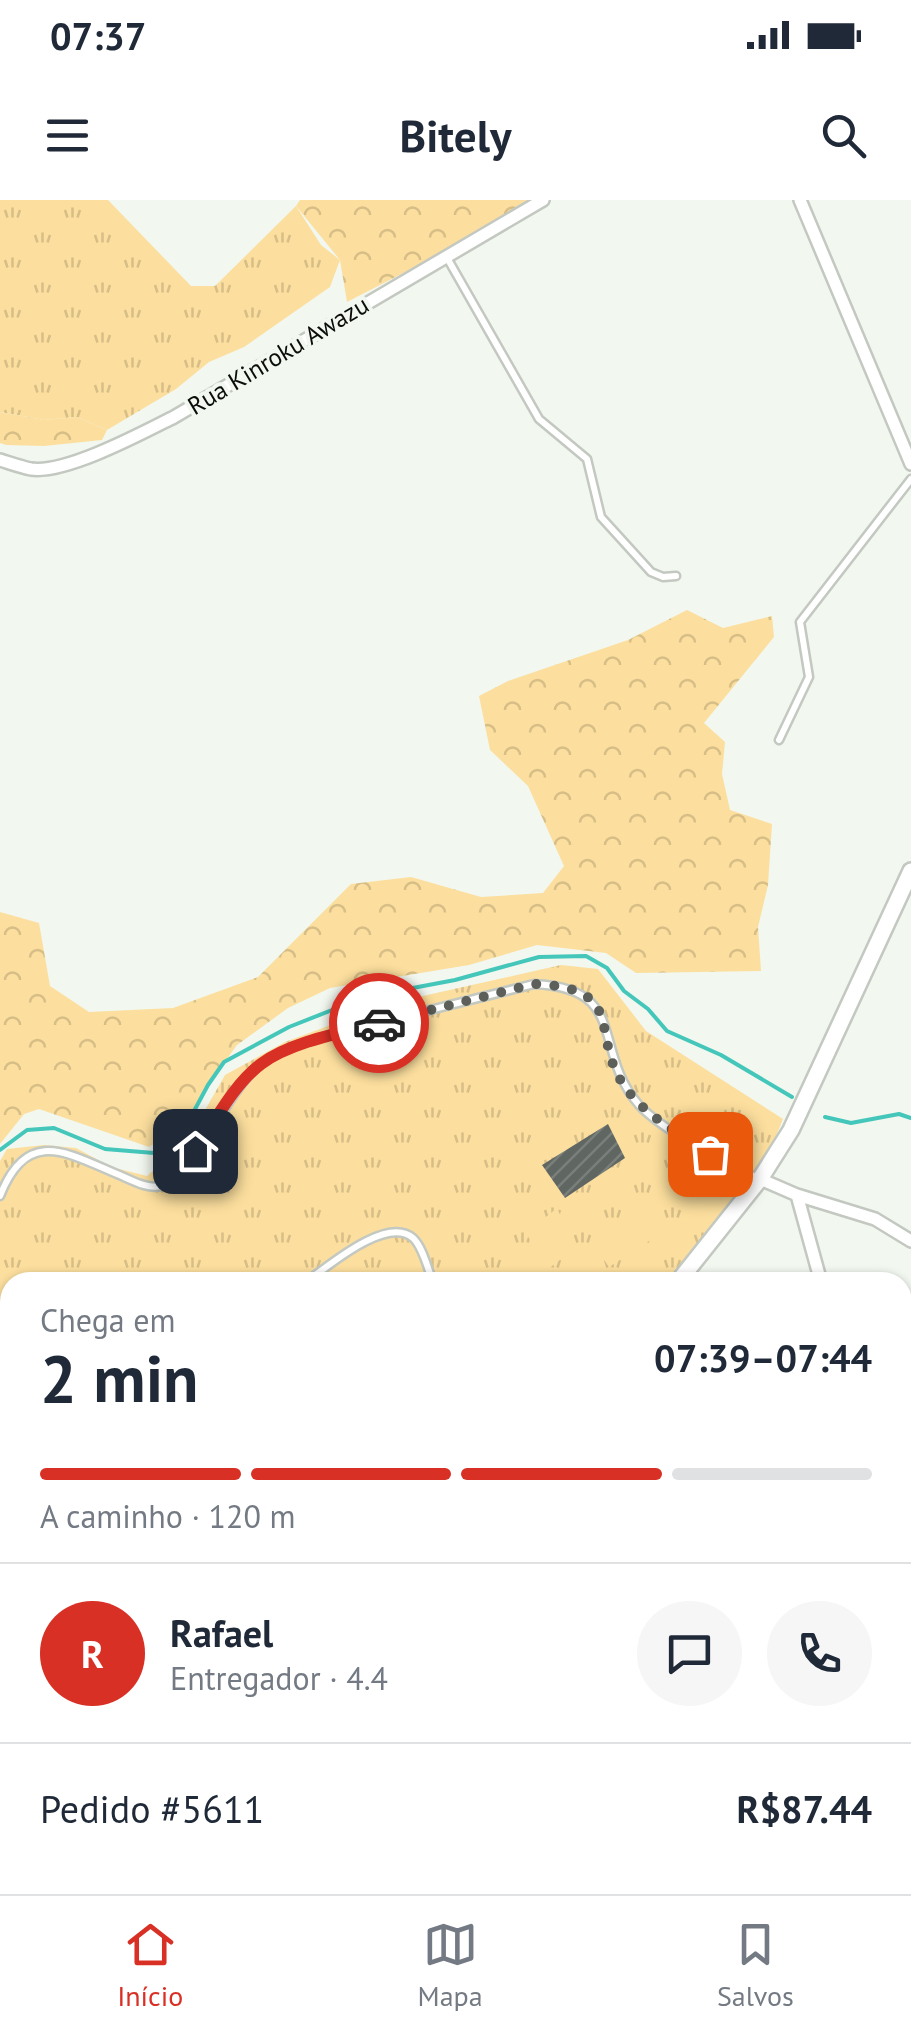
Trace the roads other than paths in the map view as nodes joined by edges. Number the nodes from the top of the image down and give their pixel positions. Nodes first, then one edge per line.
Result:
1 (543, 200) edge
2 (800, 200) edge
3 (445, 255) junction
4 (0, 460) edge
5 (911, 463) edge
6 (911, 479) edge
7 (676, 576) dead end
8 (779, 740) dead end
9 (911, 871) edge
10 (760, 1179) junction
11 (797, 1195) junction
12 (0, 1196) edge
13 (911, 1241) edge
14 (320, 1272) edge
15 (429, 1272) edge
16 (686, 1272) edge
17 (818, 1272) edge

1 - 3 street, Rua Kinroku Awazu
2 - 5 street
3 - 4 street, Rua Kinroku Awazu
3 - 7 lane
6 - 8 lane
9 - 10 street
10 - 11 street
10 - 12 lane
10 - 16 street
11 - 13 street
11 - 17 street
14 - 15 lane

